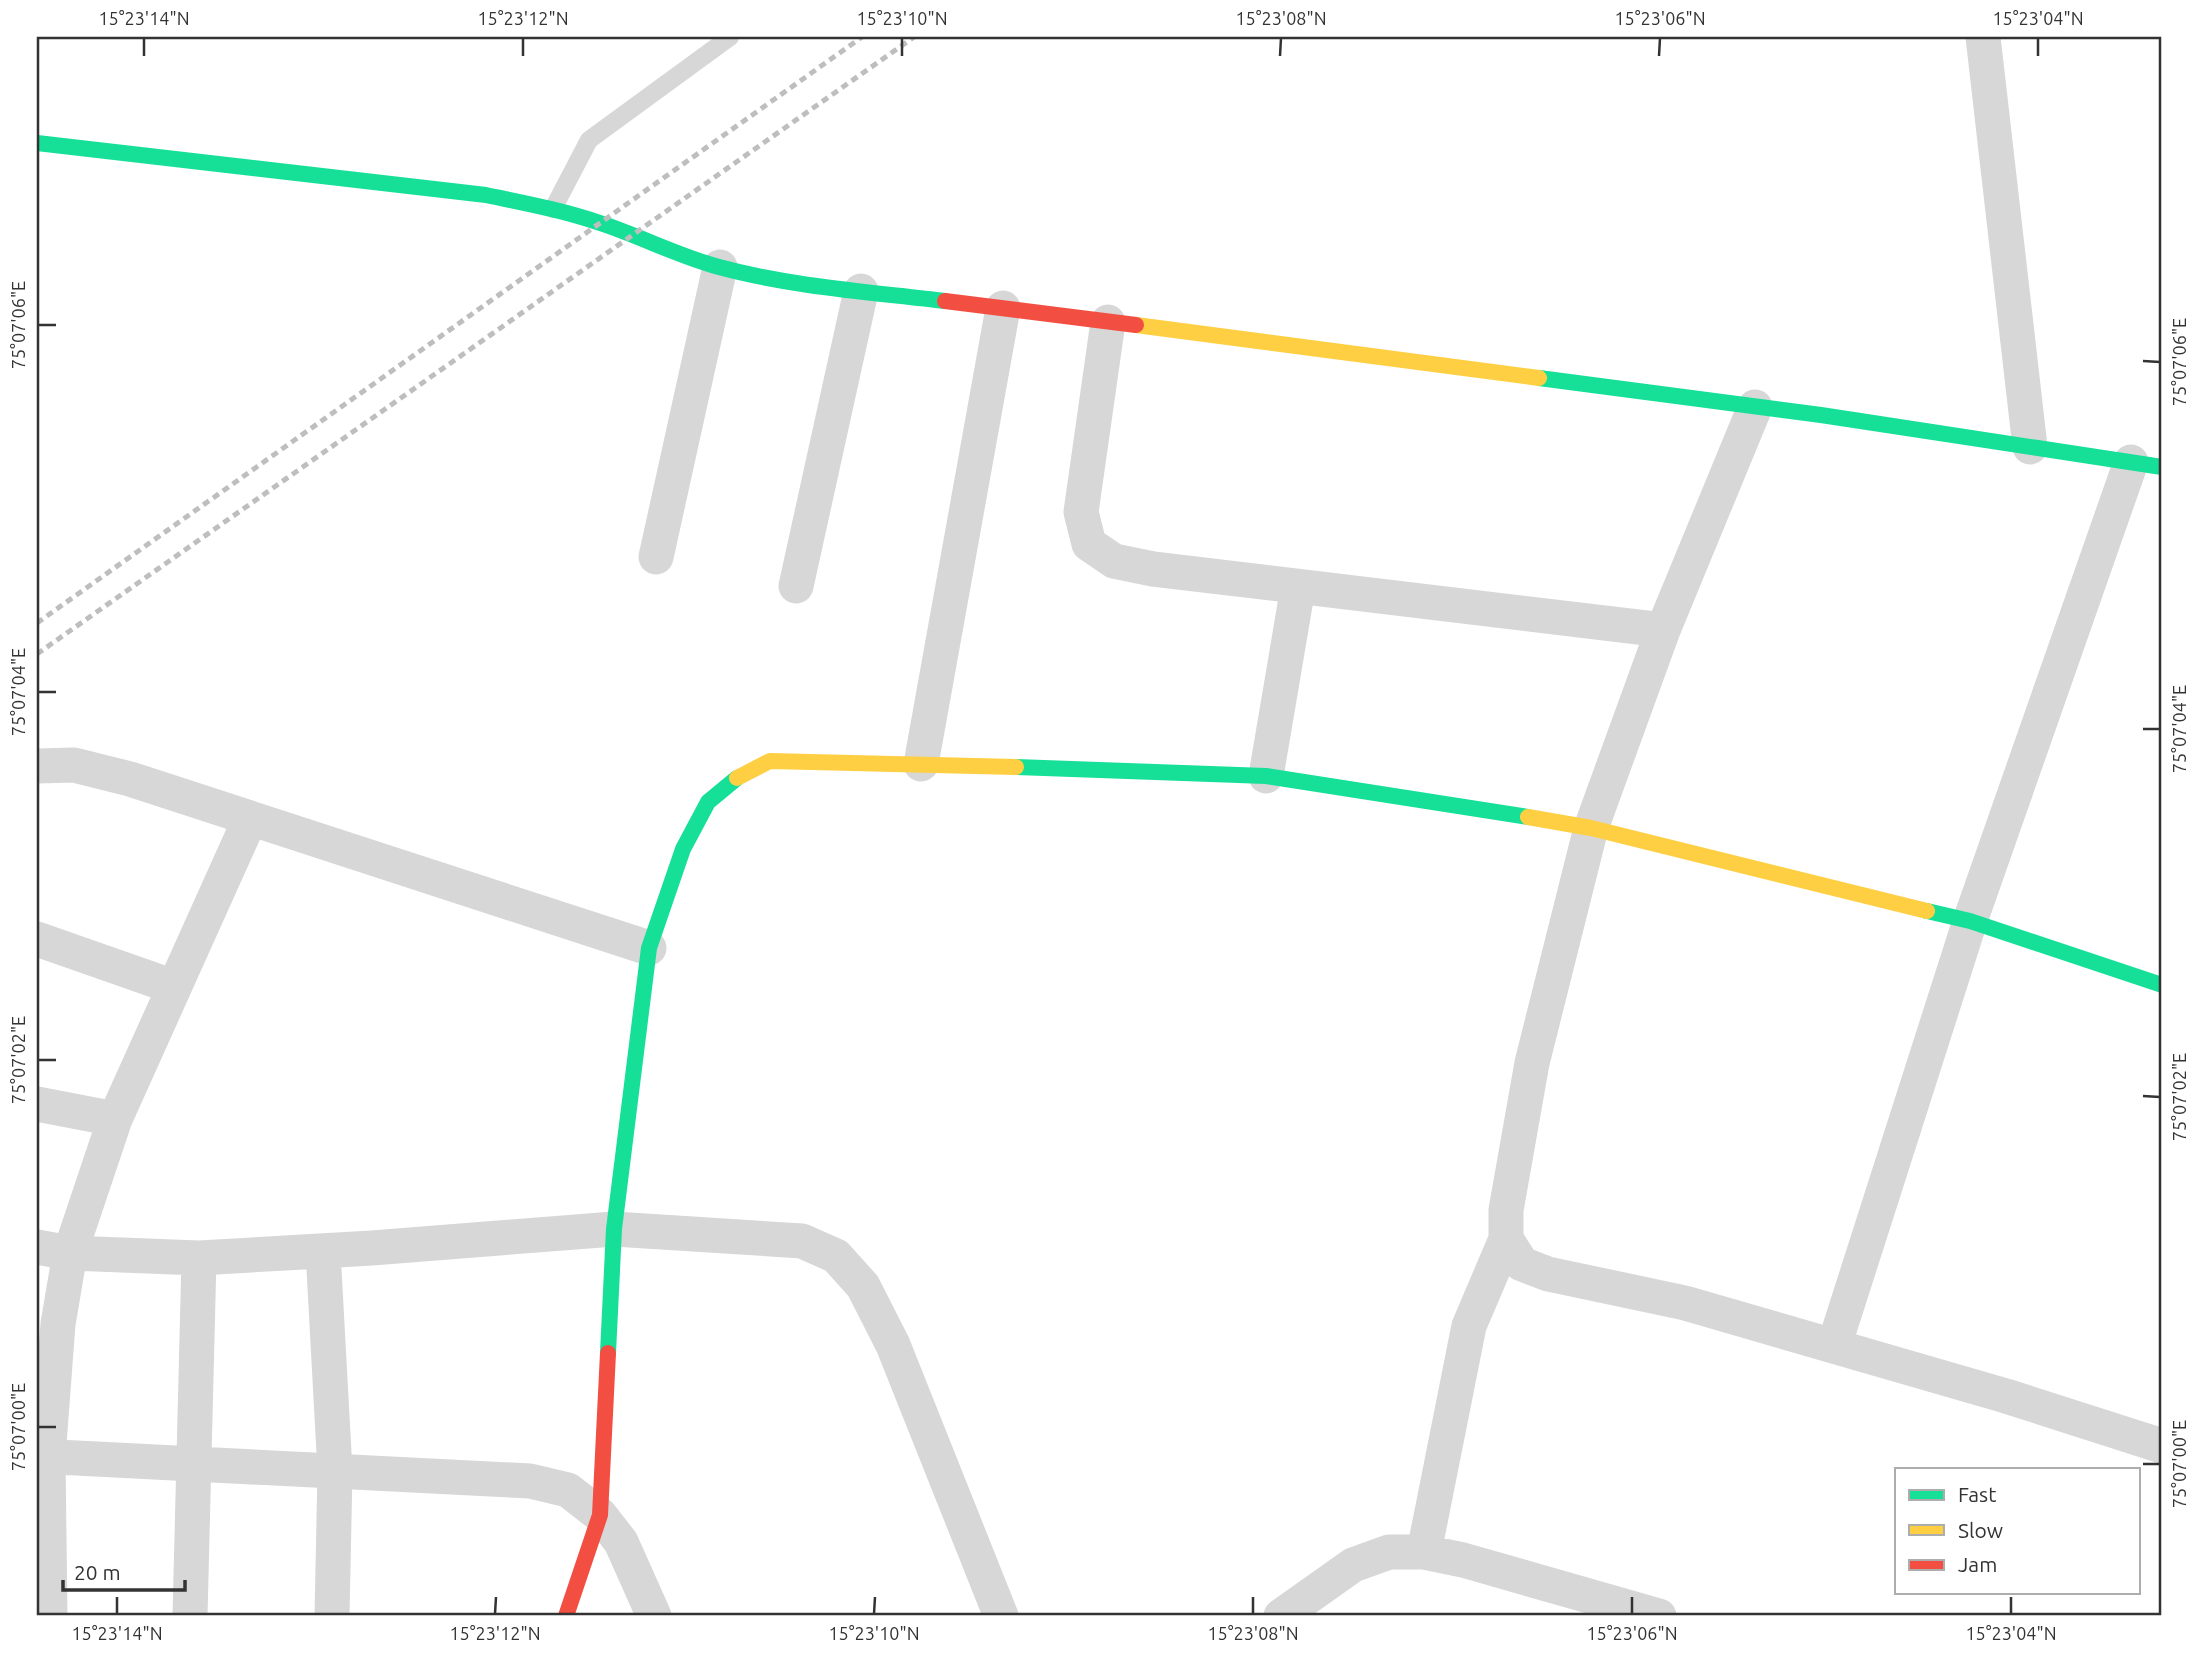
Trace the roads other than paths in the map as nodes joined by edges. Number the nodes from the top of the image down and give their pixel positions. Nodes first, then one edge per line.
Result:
1 (730, 37) edge
2 (1983, 37) edge
3 (37, 143) edge
4 (553, 209) junction
5 (720, 267) junction
6 (861, 291) junction
7 (1003, 309) junction
8 (1108, 322) junction
9 (1755, 407) junction
10 (2030, 447) junction
11 (2147, 464) edge
12 (656, 557) dead end
13 (796, 586) dead end
14 (1298, 587) junction
15 (1663, 630) junction
16 (921, 764) junction
17 (37, 766) edge
18 (1266, 776) junction
19 (250, 819) junction
20 (1591, 828) junction
21 (1970, 921) junction
22 (37, 939) edge
23 (649, 948) junction
24 (2162, 985) edge
25 (174, 987) junction
26 (37, 1104) edge
27 (115, 1119) junction
28 (614, 1229) junction
29 (1506, 1239) junction
30 (53, 1250) edge
31 (323, 1251) junction
32 (199, 1258) junction
33 (1835, 1346) junction
34 (2162, 1446) edge
35 (42, 1457) edge
36 (193, 1465) junction
37 (335, 1471) junction
38 (600, 1515) junction
39 (1424, 1552) junction
40 (1621, 1611) edge
41 (50, 1616) edge
42 (190, 1616) edge
43 (332, 1616) edge
44 (566, 1616) edge
45 (654, 1616) edge
46 (1001, 1616) edge
47 (1281, 1616) edge
48 (1659, 1616) edge

1 - 4 lane
2 - 10 street
3 - 4 street
4 - 5 street
5 - 6 street
5 - 12 street
6 - 7 street
6 - 13 street
7 - 8 street
7 - 16 street
8 - 9 street
8 - 14 street
9 - 10 street
9 - 15 street
10 - 11 street
11 - 21 street
14 - 15 street
14 - 18 street
15 - 20 street
16 - 18 street
16 - 23 street
17 - 19 street
18 - 20 street
19 - 23 street
19 - 25 street
20 - 21 street
20 - 29 street
21 - 24 street
21 - 33 street
22 - 25 street
23 - 28 street
25 - 27 street
26 - 27 street
27 - 30 street
28 - 31 street
28 - 38 street
28 - 46 street
29 - 33 street
29 - 39 street
30 - 32 street
30 - 35 street
31 - 32 street
31 - 37 street
32 - 36 street
33 - 34 street
35 - 36 street
35 - 41 street
36 - 37 street
36 - 42 street
37 - 38 street
37 - 43 street
38 - 44 street
38 - 45 street
39 - 40 street
39 - 47 street
40 - 48 street

